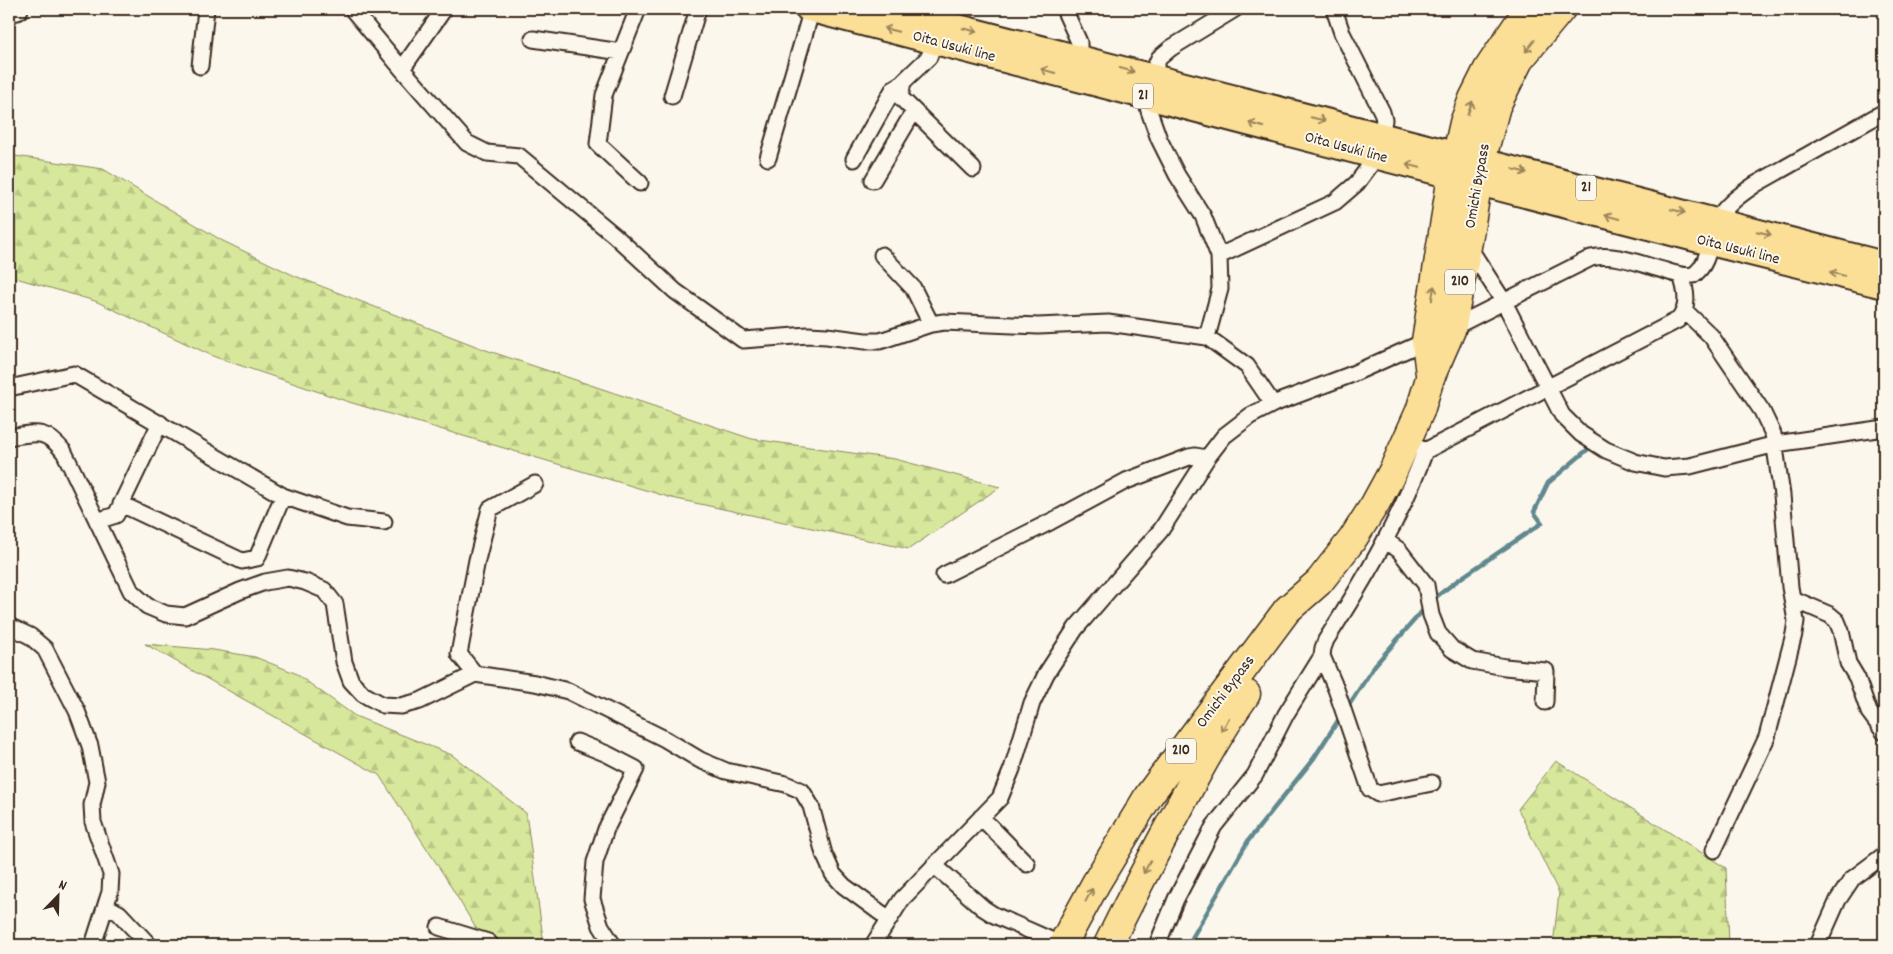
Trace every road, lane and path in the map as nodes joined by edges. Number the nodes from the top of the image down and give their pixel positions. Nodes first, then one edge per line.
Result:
1 (17, 9) edge
2 (206, 9) edge
3 (352, 9) edge
4 (444, 9) edge
5 (638, 9) edge
6 (698, 9) edge
7 (811, 9) edge
8 (888, 9) edge
9 (1064, 9) edge
10 (1235, 9) edge
11 (1334, 9) edge
12 (1531, 9) edge
13 (1561, 9) edge
14 (9, 10) edge
15 (938, 32) junction
16 (533, 39) dead end
17 (621, 52) junction
18 (200, 66) dead end
19 (1079, 68) junction
20 (402, 69) junction
21 (903, 82) junction
22 (1149, 86) junction
23 (672, 96) dead end
24 (914, 111) junction
25 (1884, 112) edge
26 (1380, 146) junction
27 (768, 158) dead end
28 (854, 158) dead end
29 (1466, 168) junction
30 (973, 169) dead end
31 (873, 180) dead end
32 (640, 183) dead end
33 (1713, 232) junction
34 (1468, 241) junction
35 (882, 255) dead end
36 (1219, 256) junction
37 (1884, 264) edge
38 (1681, 276) junction
39 (1884, 286) edge
40 (1504, 302) junction
41 (1685, 311) junction
42 (931, 324) junction
43 (1451, 330) junction
44 (1207, 337) junction
45 (1426, 341) junction
46 (1430, 378) junction
47 (1548, 387) junction
48 (9, 388) edge
49 (1272, 404) junction
50 (160, 423) junction
51 (1884, 428) edge
52 (9, 437) edge
53 (1776, 444) junction
54 (1416, 446) junction
55 (1207, 458) junction
56 (534, 484) dead end
57 (283, 496) junction
58 (121, 504) junction
59 (97, 521) junction
60 (384, 522) dead end
61 (1386, 541) junction
62 (944, 575) dead end
63 (1319, 582) junction
64 (1793, 599) junction
65 (9, 626) edge
66 (1322, 656) junction
67 (475, 674) junction
68 (1545, 702) dead end
69 (1884, 732) edge
70 (577, 742) dead end
71 (1432, 783) dead end
72 (981, 817) junction
73 (1714, 850) dead end
74 (1884, 855) edge
75 (1027, 864) dead end
76 (934, 865) junction
77 (106, 906) junction
78 (889, 919) junction
79 (439, 927) dead end
80 (1064, 942) edge
81 (93, 945) edge
82 (149, 945) edge
83 (490, 945) edge
84 (613, 945) edge
85 (873, 945) edge
86 (1108, 945) edge
87 (1157, 945) edge
88 (1818, 945) edge

1 - 14 street
2 - 18 street
3 - 20 street
4 - 20 street
5 - 17 street
6 - 23 street
15 -> 7 main road, Oita Usuki line / 21
7 - 27 street
8 - 15 main road, Oita Usuki line / 21
9 - 19 street
10 - 22 street
11 - 26 street
29 -> 12 highway, Omichi Bypass / 210
13 -> 29 highway, Omichi Bypass / 210
15 - 19 main road, Oita Usuki line / 21
15 - 21 street
16 - 17 street
17 - 32 street
19 - 22 main road, Oita Usuki line / 21
20 - 42 street
21 - 24 street
21 - 28 street
22 - 26 main road, Oita Usuki line / 21
22 - 36 street
24 - 30 street
24 - 31 street
25 - 33 street
26 - 29 main road, Oita Usuki line / 21
26 - 36 street
29 - 33 main road, Oita Usuki line / 21
29 - 34 highway, Omichi Bypass / 210
45 -> 29 highway, Omichi Bypass / 210
33 -> 37 main road, Oita Usuki line / 21
33 - 38 street
39 -> 33 main road, Oita Usuki line / 21
34 - 40 street
34 - 43 highway, Omichi Bypass / 210
35 - 42 street
36 - 44 street
38 - 40 street
38 - 41 street
40 - 43 street
40 - 47 street
41 - 47 street
41 - 53 street
42 - 44 street
43 - 45 street
43 - 46 highway, Omichi Bypass / 210
44 - 49 street
45 - 46 highway, Omichi Bypass / 210
45 - 49 street
46 - 54 highway, Omichi Bypass / 210
47 - 53 street
47 - 54 street
48 - 50 street
49 - 55 street
50 - 57 street
50 - 58 street
51 - 53 street
52 - 59 street
53 - 64 street
54 - 61 street
54 - 63 highway, Omichi Bypass / 210
55 - 62 street
55 - 72 street
56 - 67 street
57 - 58 street
57 - 60 street
58 - 59 street
59 - 67 street
61 - 66 street
61 - 68 street
80 -> 63 highway, Omichi Bypass / 210
63 -> 86 highway, Omichi Bypass / 210
64 - 69 street
64 - 73 street
65 - 77 street
66 - 71 street
66 - 87 street
67 - 78 street
70 - 84 street
72 - 75 street
72 - 76 street
74 - 88 street
76 - 78 street
76 - 80 street
77 - 81 street
77 - 82 street
78 - 85 street
79 - 83 street

